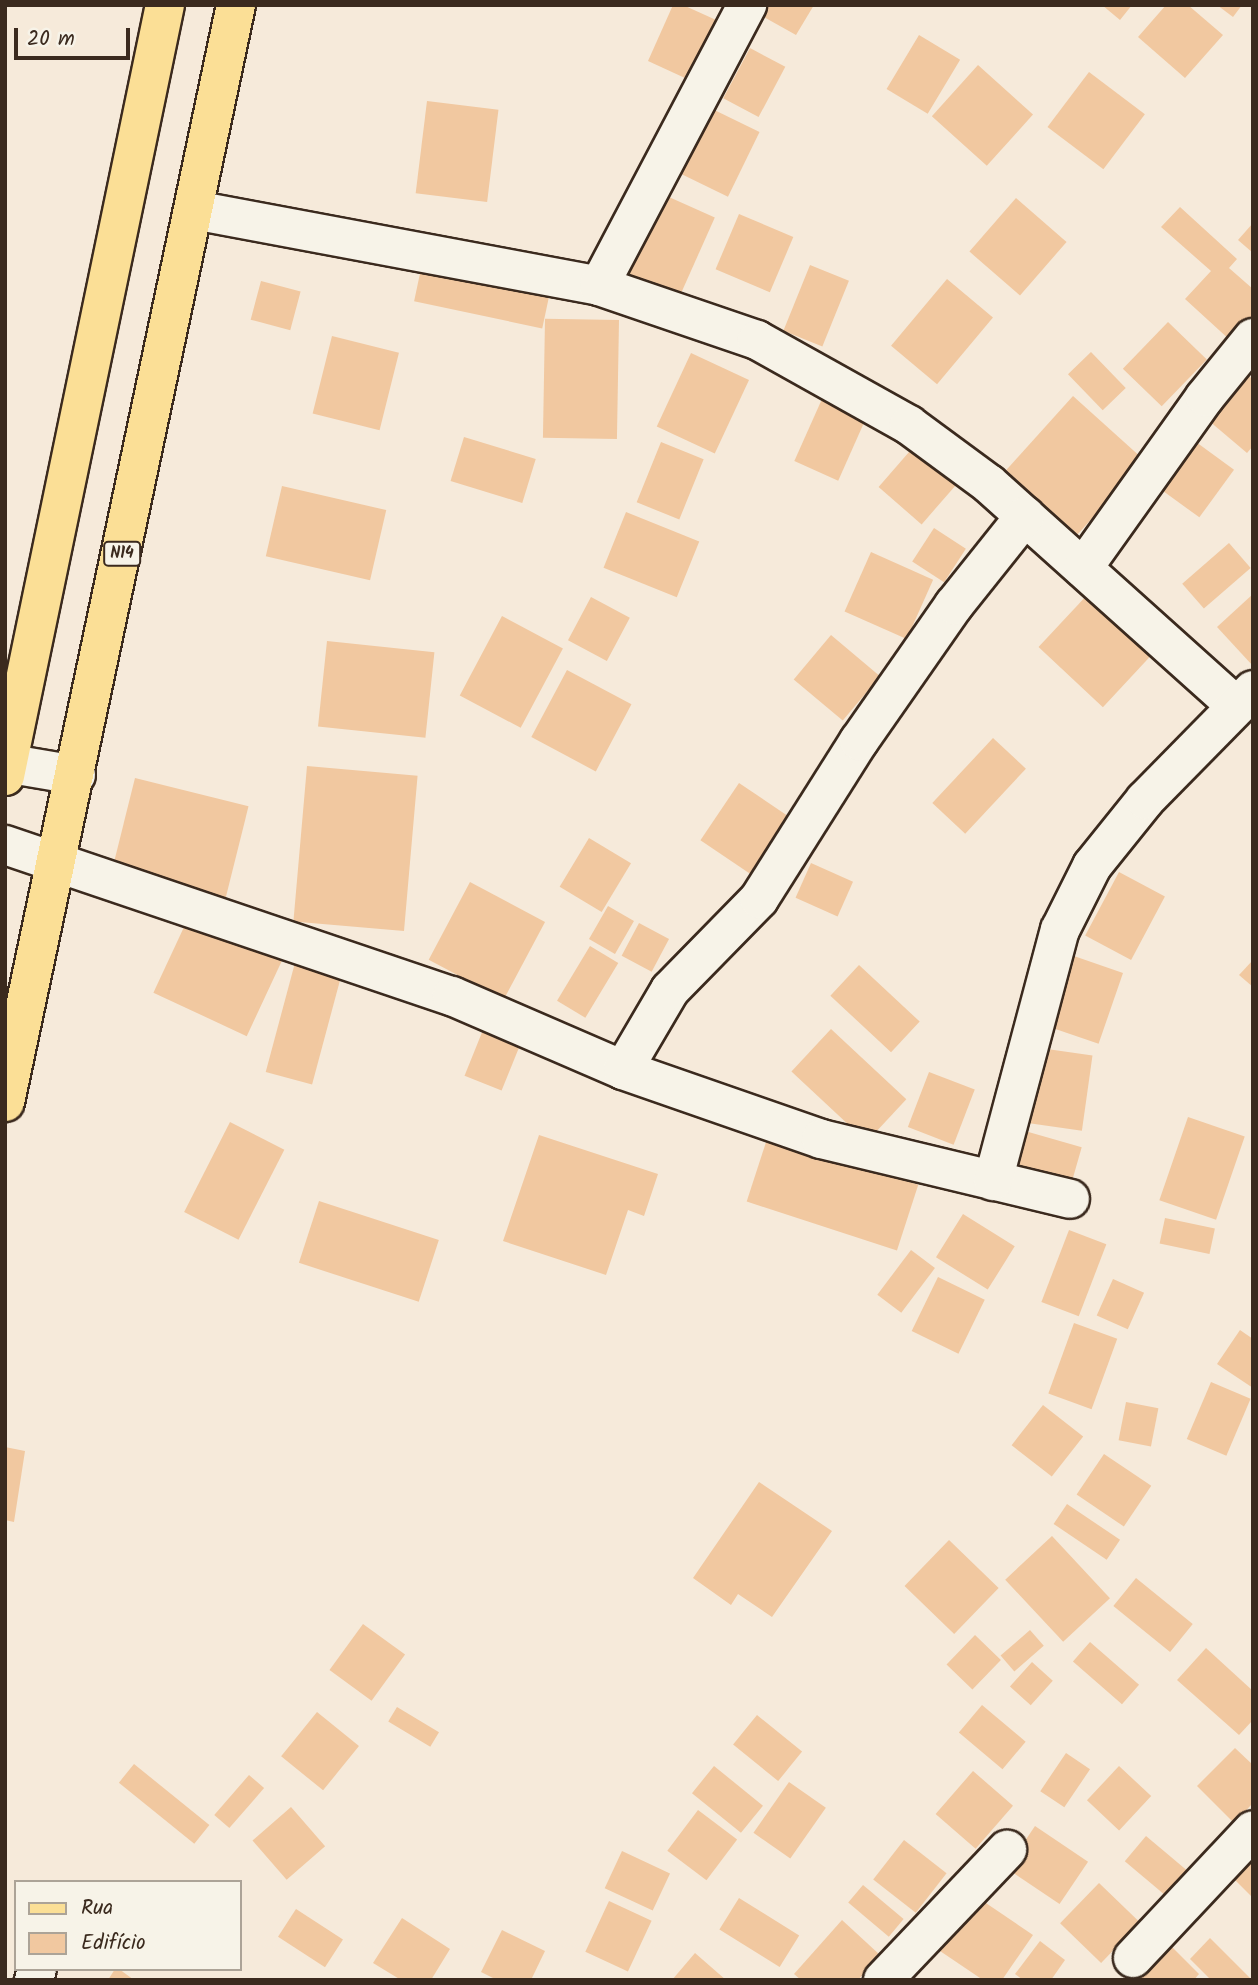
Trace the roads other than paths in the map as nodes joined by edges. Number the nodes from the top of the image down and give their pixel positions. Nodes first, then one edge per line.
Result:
1 (165, 5) edge
2 (236, 5) edge
3 (747, 5) edge
4 (194, 209) junction
5 (599, 286) junction
6 (1253, 338) edge
7 (1025, 516) junction
8 (1083, 568) junction
9 (1244, 698) edge
10 (6, 767) edge
11 (76, 775) junction
12 (5, 845) edge
13 (57, 860) junction
14 (623, 1070) junction
15 (5, 1102) edge
16 (993, 1181) junction
17 (1070, 1199) dead end
18 (1253, 1830) edge
19 (1007, 1850) dead end
20 (1133, 1958) dead end
21 (883, 1980) edge

1 - 10 main road
2 - 4 main road, N14
3 - 5 street
4 - 5 street
4 - 11 main road, N14
5 - 7 street
6 - 8 street
7 - 8 street
7 - 14 street
8 - 9 street
9 - 16 street
10 - 11 street
11 - 13 main road, N14
12 - 13 street
13 - 14 street
13 - 15 main road, N14
14 - 16 street
16 - 17 street
18 - 20 street
19 - 21 street

